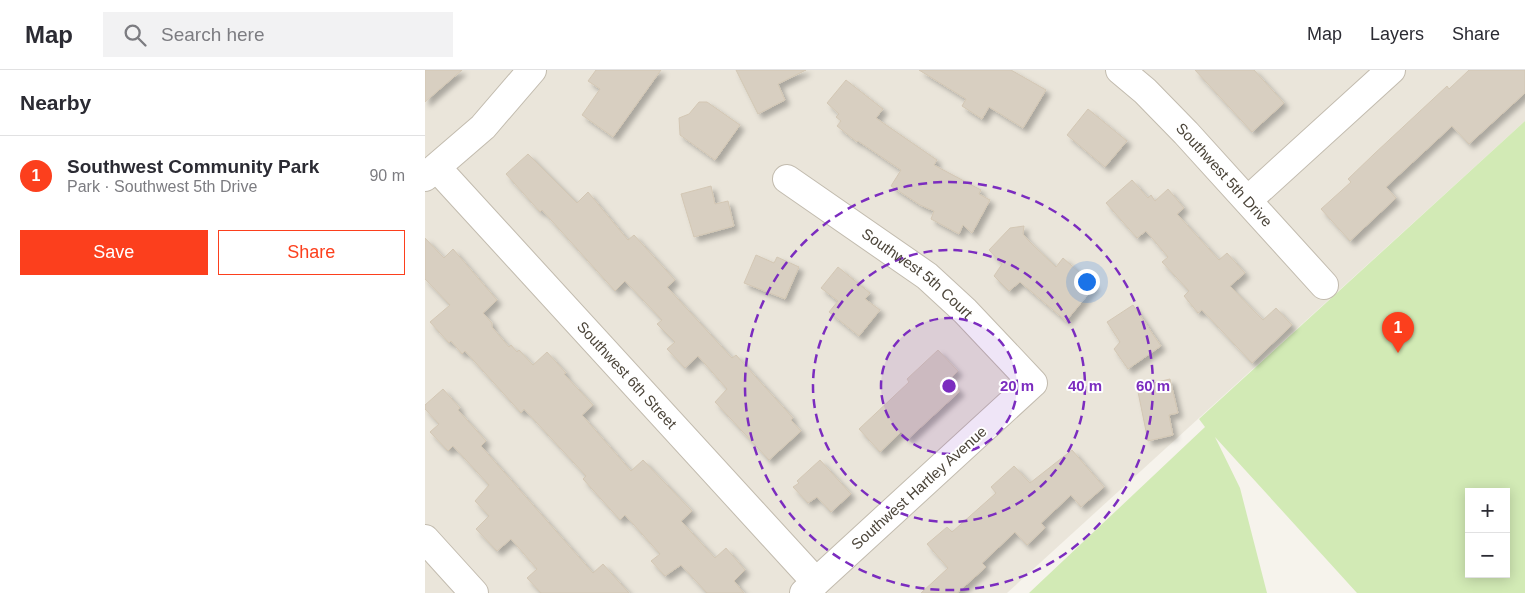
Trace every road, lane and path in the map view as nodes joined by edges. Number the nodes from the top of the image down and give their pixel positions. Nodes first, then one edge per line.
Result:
1 (532, 70) edge
2 (1120, 70) edge
3 (1391, 70) edge
4 (431, 173) edge
5 (787, 179) dead end
6 (1248, 200) junction
7 (1324, 285) dead end
8 (1033, 384) joint
9 (425, 539) edge
10 (810, 588) edge
11 (474, 593) edge

1 - 4 street
2 - 6 street, Southwest 5th Drive
3 - 6 street
4 - 10 street, Southwest 6th Street
5 - 8 street, Southwest 5th Court
6 - 7 street, Southwest 5th Drive
8 - 10 street, Southwest Hartley Avenue
9 - 11 street

